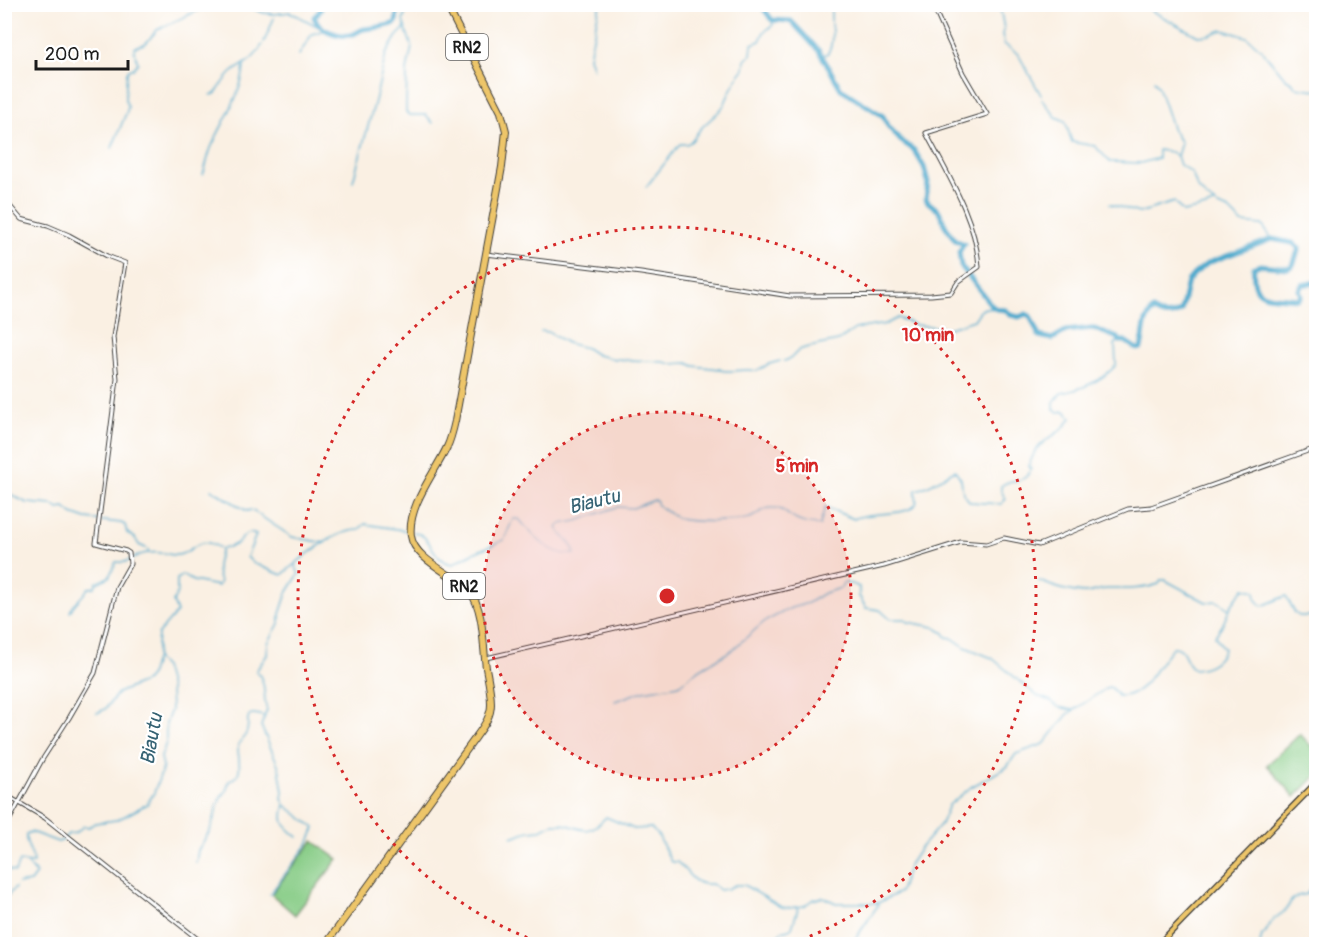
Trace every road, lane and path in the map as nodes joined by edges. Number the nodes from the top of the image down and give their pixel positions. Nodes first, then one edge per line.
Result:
1 (446, 4) edge
2 (932, 4) edge
3 (4, 199) edge
4 (486, 254) junction
5 (1317, 448) edge
6 (485, 658) junction
7 (1317, 783) edge
8 (4, 794) edge
9 (18, 803) junction
10 (4, 830) edge
11 (204, 945) edge
12 (326, 945) edge
13 (1159, 945) edge

1 - 4 highway, RN2
2 - 4 street
3 - 9 street
4 - 6 highway, RN2
5 - 6 street
6 - 12 highway, RN2
7 - 13 main road
8 - 9 street
9 - 10 street
9 - 11 street

